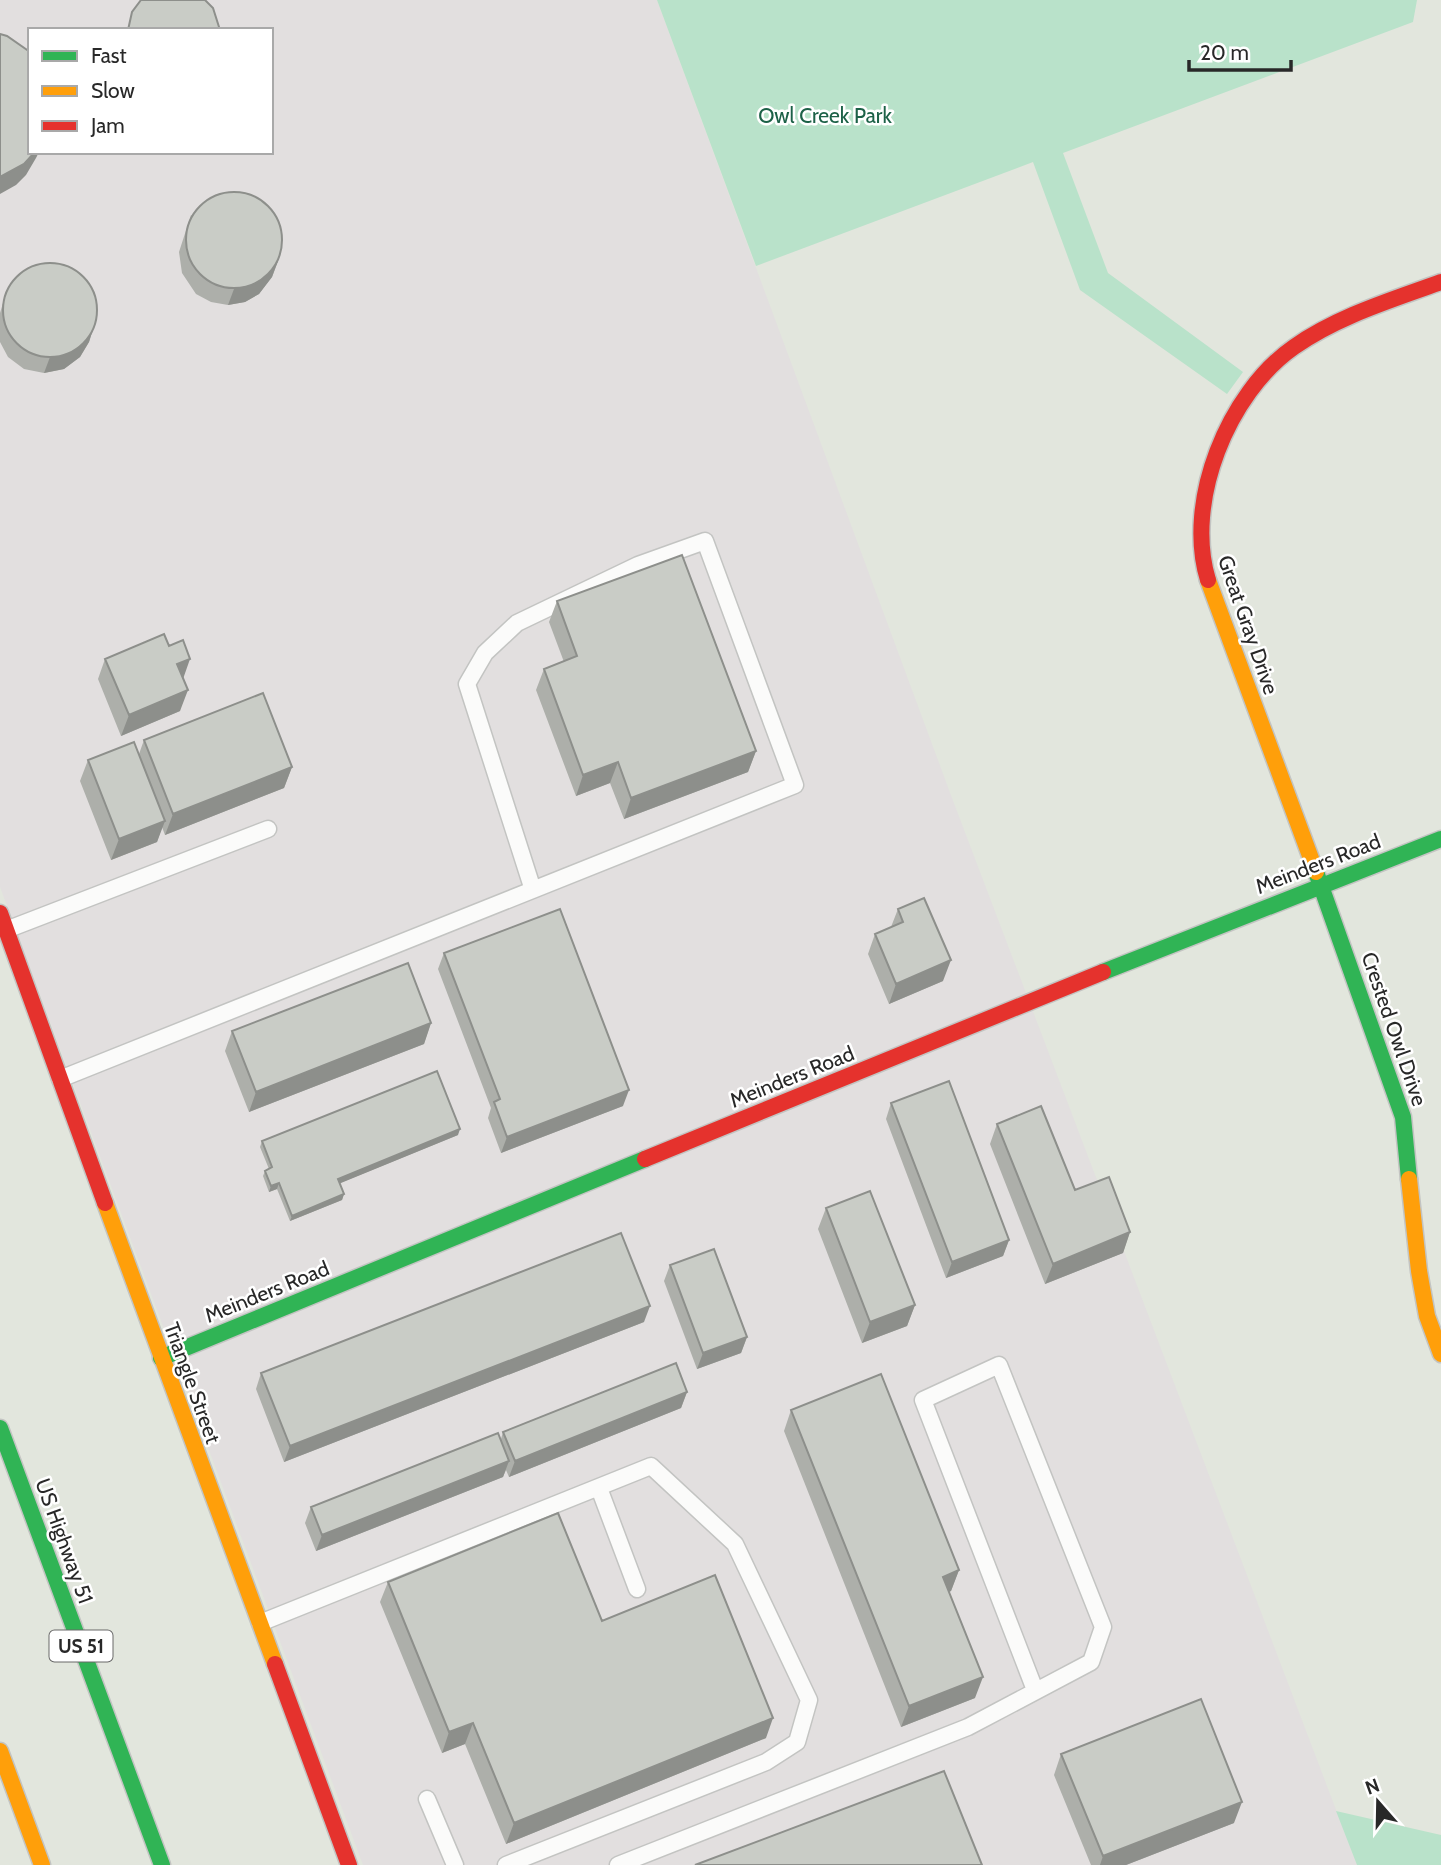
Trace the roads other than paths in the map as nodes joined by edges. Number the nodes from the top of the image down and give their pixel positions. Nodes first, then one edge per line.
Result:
1 (1441, 282) edge
2 (268, 829) dead end
3 (1441, 839) edge
4 (1321, 885) junction
5 (533, 890) junction
6 (0, 913) edge
7 (6, 930) junction
8 (60, 1079) junction
9 (1441, 1354) edge
10 (161, 1358) junction
11 (0, 1428) edge
12 (599, 1488) junction
13 (637, 1590) dead end
14 (259, 1623) junction
15 (1035, 1690) junction
16 (0, 1751) edge
17 (427, 1798) dead end
18 (42, 1865) edge
19 (162, 1865) edge
20 (349, 1865) edge
21 (455, 1865) edge
22 (506, 1865) edge
23 (618, 1865) edge

1 - 4 street, Great Gray Drive
2 - 7 lane
3 - 4 street, Meinders Road
4 - 9 street, Crested Owl Drive
4 - 10 street, Meinders Road
5 - 5 lane
5 - 8 lane
6 - 7 street, Triangle Street
7 - 8 street, Triangle Street
8 - 10 street, Triangle Street
10 - 14 street, Triangle Street
11 - 19 street, US Highway 51 / US 51
12 - 13 lane
12 - 14 lane
12 - 22 lane
14 - 20 street, Triangle Street
15 - 15 lane
15 - 23 lane
16 - 18 street
17 - 21 lane

